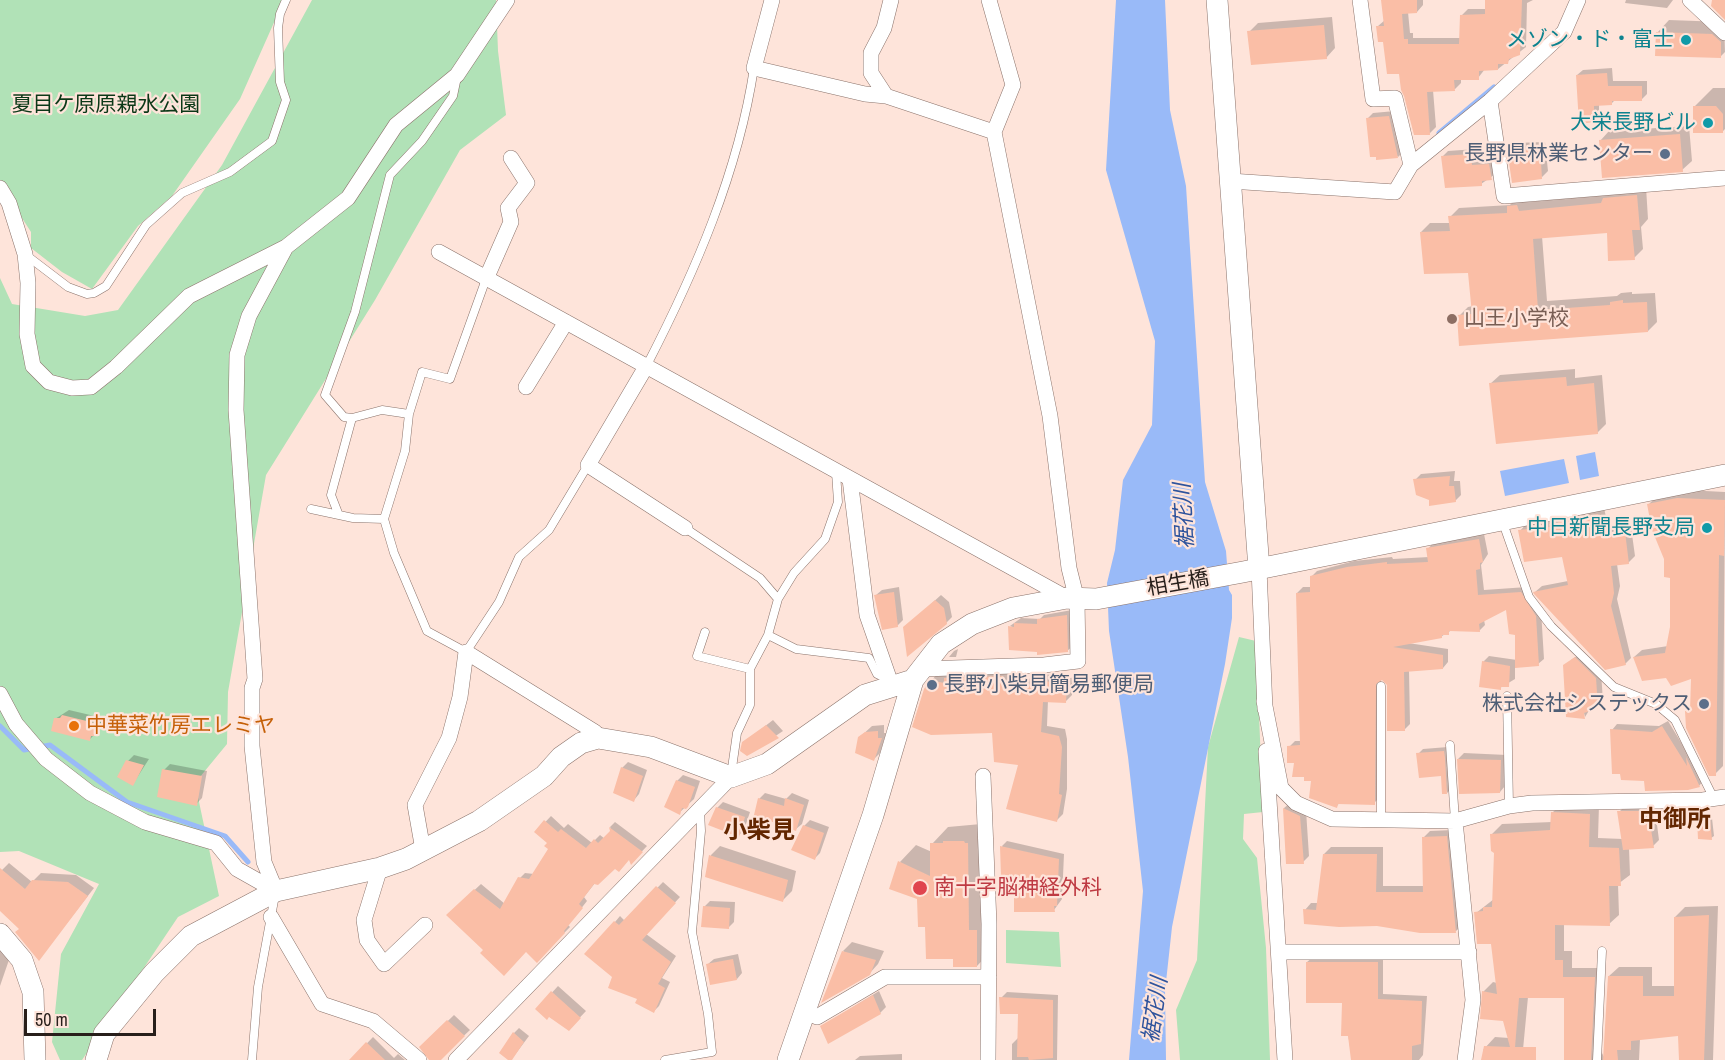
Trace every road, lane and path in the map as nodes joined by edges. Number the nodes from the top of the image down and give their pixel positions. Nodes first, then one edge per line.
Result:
1 (286, 0) edge
2 (507, 0) edge
3 (772, 0) edge
4 (891, 0) edge
5 (989, 0) edge
6 (1216, 0) edge
7 (1360, 0) edge
8 (1578, 0) edge
9 (1690, 0) edge
10 (1725, 33) edge
11 (754, 68) junction
12 (457, 75) junction
13 (886, 96) junction
14 (1490, 101) junction
15 (994, 132) junction
16 (511, 158) dead end
17 (1411, 165) junction
18 (1725, 178) edge
19 (1230, 181) junction
20 (0, 188) edge
21 (286, 247) junction
22 (439, 252) dead end
23 (25, 254) junction
24 (486, 279) junction
25 (566, 322) junction
26 (646, 365) junction
27 (526, 387) dead end
28 (409, 414) junction
29 (352, 418) junction
30 (588, 465) junction
31 (836, 472) junction
32 (1725, 475) edge
33 (850, 479) junction
34 (311, 509) dead end
35 (338, 513) junction
36 (384, 519) junction
37 (1502, 520) junction
38 (685, 528) joint
39 (1251, 570) junction
40 (778, 599) junction
41 (1080, 599) junction
42 (705, 632) dead end
43 (768, 635) junction
44 (466, 652) junction
45 (750, 669) junction
46 (906, 678) junction
47 (1381, 686) dead end
48 (0, 694) edge
49 (1507, 696) dead end
50 (1264, 701) junction
51 (598, 738) junction
52 (1450, 745) dead end
53 (983, 776) dead end
54 (731, 777) junction
55 (1720, 798) edge
56 (1509, 806) junction
57 (700, 807) junction
58 (1381, 821) junction
59 (1455, 821) junction
60 (423, 850) junction
61 (380, 868) junction
62 (276, 891) junction
63 (271, 917) junction
64 (424, 925) dead end
65 (0, 934) edge
66 (1602, 951) dead end
67 (1280, 952) junction
68 (1469, 952) junction
69 (989, 977) junction
70 (131, 1004) junction
71 (804, 1011) junction
72 (35, 1060) edge
73 (96, 1060) edge
74 (111, 1060) edge
75 (252, 1060) edge
76 (419, 1060) edge
77 (456, 1060) edge
78 (665, 1060) edge
79 (788, 1060) edge
80 (988, 1060) edge
81 (1285, 1060) edge
82 (1465, 1060) edge
83 (1597, 1060) edge

1 - 23 lane
2 - 12 street
3 - 11 street
4 - 13 street
5 - 15 street
6 - 19 street
7 - 17 street
8 - 14 street
9 - 10 street
11 - 13 street
11 - 26 lane
12 - 21 street
12 - 29 lane
13 - 15 street
14 - 17 street
14 - 18 street
15 - 41 street
16 - 24 street
17 - 19 street
19 - 39 street
20 - 23 street
21 - 23 street
21 - 62 street
22 - 24 street
24 - 25 street
24 - 28 lane
25 - 26 street
25 - 27 street
26 - 30 street
26 - 31 street
28 - 29 lane
28 - 36 lane
29 - 35 lane
30 - 38 street
30 - 44 lane
31 - 33 street
31 - 40 lane
32 - 37 street, 相生橋
33 - 41 street
33 - 46 street
34 - 35 lane
35 - 36 lane
36 - 44 lane
37 - 39 street, 相生橋
37 - 55 lane
38 - 40 lane
39 - 41 street, 相生橋
39 - 50 street
40 - 43 lane
41 - 46 street, 相生橋
41 - 46 street
42 - 45 lane
43 - 45 lane
43 - 46 lane
44 - 51 street
44 - 60 street
45 - 54 lane
46 - 54 street
46 - 71 street
47 - 58 lane
48 - 62 street
49 - 56 lane
50 - 58 street
50 - 67 street
51 - 54 street
51 - 60 street
52 - 59 lane
53 - 69 street
54 - 57 street
55 - 56 street
56 - 59 street
57 - 77 street
57 - 78 lane
58 - 59 street
59 - 68 street
60 - 61 street
61 - 62 street
61 - 64 street
62 - 63 lane
62 - 70 street
63 - 75 lane
63 - 76 street
65 - 72 street
66 - 83 lane
67 - 68 street
67 - 81 street
68 - 82 street
69 - 71 street
69 - 80 street
70 - 73 street
70 - 74 street
71 - 79 street

